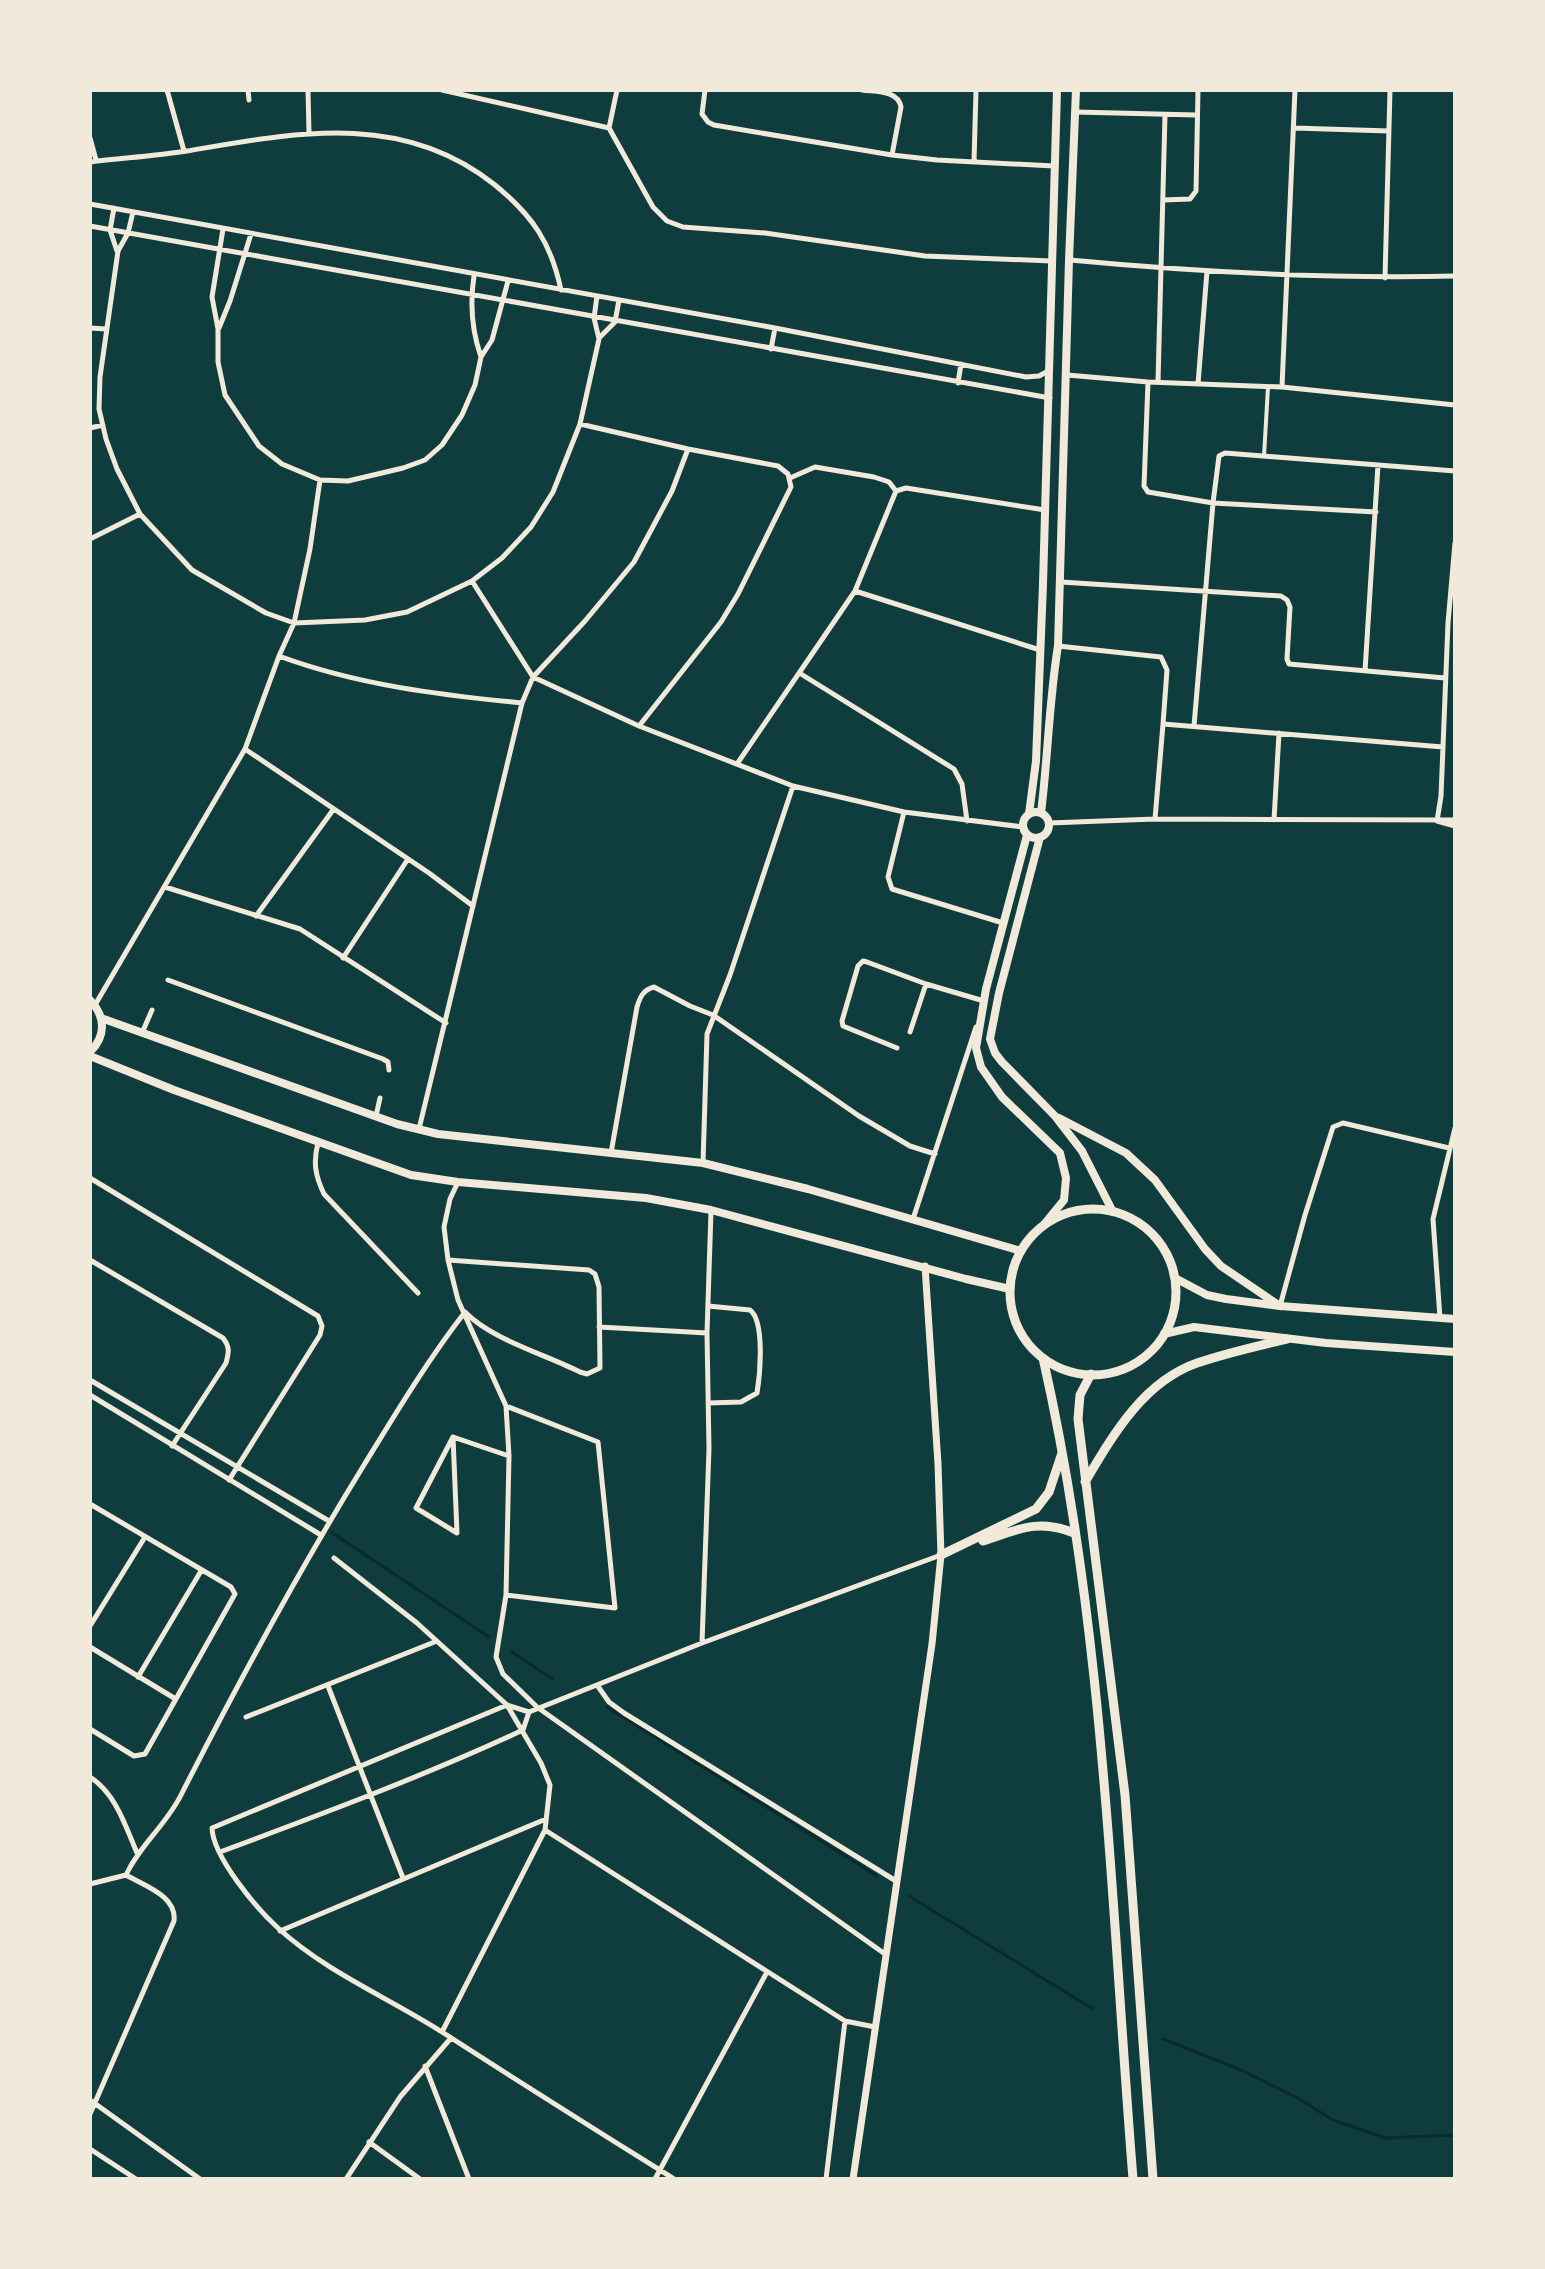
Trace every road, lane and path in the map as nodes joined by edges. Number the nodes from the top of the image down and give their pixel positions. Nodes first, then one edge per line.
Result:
1 (167, 90) edge
2 (248, 90) edge
3 (308, 90) edge
4 (442, 90) edge
5 (475, 90) edge
6 (617, 90) edge
7 (705, 90) edge
8 (862, 90) edge
9 (976, 90) edge
10 (1057, 90) edge
11 (1076, 90) edge
12 (1198, 90) edge
13 (1295, 90) edge
14 (1390, 90) edge
15 (474, 97) junction
16 (249, 100) dead end
17 (1076, 112) junction
18 (1165, 115) junction
19 (1196, 115) junction
20 (609, 128) junction
21 (1294, 128) junction
22 (1389, 131) junction
23 (309, 133) junction
24 (90, 138) edge
25 (184, 151) junction
26 (892, 155) junction
27 (93, 161) edge
28 (974, 162) junction
29 (1054, 166) junction
30 (1163, 200) junction
31 (90, 204) edge
32 (114, 208) junction
33 (133, 212) junction
34 (90, 226) edge
35 (223, 229) junction
36 (110, 230) junction
37 (128, 233) junction
38 (251, 234) junction
39 (219, 250) junction
40 (118, 251) junction
41 (245, 254) junction
42 (1069, 260) junction
43 (1051, 261) junction
44 (1162, 269) junction
45 (1207, 271) junction
46 (1286, 274) junction
47 (474, 276) junction
48 (1455, 276) edge
49 (1385, 278) junction
50 (508, 281) junction
51 (561, 290) junction
52 (471, 295) junction
53 (597, 296) junction
54 (619, 300) junction
55 (503, 301) junction
56 (594, 318) junction
57 (615, 322) junction
58 (90, 328) edge
59 (775, 328) junction
60 (106, 329) junction
61 (218, 329) junction
62 (599, 339) junction
63 (771, 349) junction
64 (481, 357) junction
65 (961, 364) junction
66 (1051, 370) junction
67 (1067, 375) junction
68 (1148, 382) junction
69 (1158, 382) junction
70 (958, 383) junction
71 (1198, 384) junction
72 (1268, 386) junction
73 (1282, 387) junction
74 (1050, 398) junction
75 (1455, 399) edge
76 (1454, 405) edge
77 (580, 424) junction
78 (103, 425) junction
79 (90, 428) edge
80 (688, 449) junction
81 (1264, 456) junction
82 (1378, 465) junction
83 (1455, 471) edge
84 (790, 478) junction
85 (320, 480) junction
86 (894, 492) junction
87 (1213, 503) junction
88 (1045, 510) junction
89 (1376, 512) junction
90 (140, 514) junction
91 (90, 539) edge
92 (1455, 543) edge
93 (472, 581) junction
94 (1061, 582) junction
95 (855, 591) junction
96 (1205, 591) junction
97 (294, 623) junction
98 (1451, 623) edge
99 (1058, 646) junction
100 (1040, 650) junction
101 (279, 656) junction
102 (1365, 672) junction
103 (801, 674) junction
104 (533, 677) junction
105 (1445, 678) junction
106 (522, 703) junction
107 (1163, 724) junction
108 (639, 726) junction
109 (1194, 726) junction
110 (1279, 733) junction
111 (1443, 747) junction
112 (245, 749) junction
113 (737, 764) junction
114 (793, 786) junction
115 (333, 810) junction
116 (904, 812) junction
117 (1041, 813) junction
118 (1029, 814) junction
119 (1155, 819) junction
120 (1274, 820) junction
121 (967, 821) junction
122 (1437, 821) junction
123 (1049, 823) junction
124 (1455, 823) edge
125 (1025, 831) junction
126 (1040, 837) junction
127 (408, 859) junction
128 (164, 887) junction
129 (473, 906) junction
130 (256, 916) junction
131 (1004, 923) junction
132 (343, 958) junction
133 (168, 980) dead end
134 (926, 984) junction
135 (984, 1001) junction
136 (92, 1003) edge
137 (152, 1010) dead end
138 (713, 1015) junction
139 (981, 1015) junction
140 (101, 1018) junction
141 (446, 1023) junction
142 (910, 1032) dead end
143 (142, 1033) junction
144 (897, 1048) dead end
145 (90, 1054) edge
146 (389, 1070) dead end
147 (380, 1098) dead end
148 (376, 1116) junction
149 (1055, 1116) junction
150 (1455, 1128) edge
151 (419, 1129) junction
152 (318, 1143) junction
153 (1449, 1148) junction
154 (611, 1153) junction
155 (935, 1154) junction
156 (703, 1163) junction
157 (90, 1178) edge
158 (458, 1182) junction
159 (711, 1210) junction
160 (1113, 1212) junction
161 (912, 1219) junction
162 (1042, 1227) junction
163 (1021, 1251) junction
164 (90, 1260) edge
165 (448, 1260) junction
166 (925, 1266) junction
167 (1175, 1278) junction
168 (1010, 1289) junction
169 (418, 1293) dead end
170 (708, 1306) junction
171 (1280, 1306) junction
172 (465, 1312) junction
173 (1440, 1319) junction
174 (1455, 1319) edge
175 (599, 1327) junction
176 (707, 1333) junction
177 (1164, 1334) junction
178 (1287, 1339) junction
179 (1455, 1352) edge
180 (1043, 1358) junction
181 (1091, 1374) junction
182 (90, 1380) edge
183 (90, 1395) edge
184 (708, 1403) junction
185 (506, 1406) junction
186 (180, 1434) junction
187 (453, 1437) junction
188 (172, 1446) junction
189 (1063, 1450) junction
190 (509, 1456) junction
191 (237, 1469) junction
192 (229, 1480) junction
193 (1085, 1482) junction
194 (90, 1504) edge
195 (329, 1521) junction
196 (1074, 1533) junction
197 (321, 1535) junction
198 (145, 1537) junction
199 (941, 1555) junction
200 (334, 1558) dead end
201 (201, 1571) junction
202 (506, 1595) junction
203 (90, 1626) edge
204 (437, 1641) junction
205 (702, 1643) junction
206 (90, 1647) edge
207 (138, 1677) junction
208 (597, 1685) junction
209 (328, 1686) junction
210 (174, 1698) junction
211 (507, 1705) junction
212 (537, 1707) junction
213 (529, 1712) junction
214 (246, 1717) dead end
215 (90, 1729) edge
216 (523, 1730) junction
217 (360, 1768) junction
218 (90, 1777) edge
219 (372, 1795) junction
220 (547, 1819) junction
221 (545, 1830) junction
222 (220, 1852) junction
223 (138, 1854) junction
224 (126, 1875) junction
225 (403, 1878) junction
226 (896, 1881) junction
227 (90, 1885) edge
228 (280, 1931) junction
229 (885, 1954) junction
230 (767, 1972) junction
231 (845, 2021) junction
232 (875, 2027) junction
233 (442, 2032) junction
234 (451, 2038) junction
235 (425, 2066) junction
236 (92, 2102) edge
237 (90, 2114) edge
238 (369, 2142) junction
239 (90, 2149) edge
240 (122, 2170) junction
241 (660, 2171) junction
242 (125, 2179) edge
243 (136, 2179) edge
244 (200, 2179) edge
245 (346, 2179) edge
246 (420, 2179) edge
247 (469, 2179) edge
248 (655, 2179) edge
249 (674, 2179) edge
250 (826, 2179) edge
251 (853, 2179) edge
252 (1133, 2179) edge
253 (1153, 2179) edge

1 - 25 street
2 - 16 street
3 - 23 street
4 - 15 street
5 - 15 street
6 - 20 street
7 - 26 street
8 - 26 street
9 - 28 street
10 - 29 main road
11 - 17 main road
12 - 19 street
13 - 21 street
14 - 22 street
15 - 20 street
17 - 18 street
17 - 42 main road
18 - 19 street
18 - 30 street
19 - 30 street
20 - 43 street
21 - 22 street
21 - 46 street
22 - 49 street
23 - 25 street
23 - 51 street
24 - 27 street
25 - 27 street
26 - 28 street
28 - 29 street
29 - 43 main road
30 - 44 street
31 - 32 street
32 - 33 street
32 - 36 street
33 - 35 street
33 - 37 street
34 - 36 street
35 - 38 street
35 - 39 street
36 - 37 street
36 - 40 street
37 - 39 street
37 - 40 street
38 - 41 street
38 - 47 street
39 - 41 street
39 - 61 street
40 - 60 street
41 - 52 street
41 - 61 street
42 - 44 street
42 - 67 main road
43 - 66 main road
44 - 45 street
44 - 69 street
45 - 46 street
45 - 71 street
46 - 49 street
46 - 73 street
47 - 50 street
47 - 52 street
48 - 49 street
50 - 51 street
50 - 55 street
51 - 53 street
52 - 55 street
52 - 64 street
53 - 54 street
53 - 56 street
54 - 57 street
54 - 59 street
55 - 56 street
55 - 64 street
56 - 57 street
56 - 62 street
57 - 62 street
57 - 63 street
58 - 60 street
59 - 63 street
59 - 65 street
60 - 78 street
61 - 85 street
62 - 77 street
63 - 70 street
64 - 85 street
65 - 66 street
65 - 70 street
66 - 74 main road
67 - 68 street
67 - 94 main road
68 - 69 street
68 - 87 street
69 - 71 street
70 - 74 street
71 - 72 street
72 - 73 street
72 - 81 street
73 - 76 street
74 - 88 main road
75 - 76 street
77 - 80 street
77 - 93 street
78 - 79 street
78 - 90 street
80 - 84 street
80 - 104 street
81 - 82 street
81 - 87 street
82 - 83 street
82 - 89 street
84 - 86 street
84 - 108 street
85 - 97 street
86 - 88 street
86 - 95 street
87 - 89 street
87 - 96 street
88 - 100 main road
89 - 102 street
90 - 91 street
90 - 97 street
92 - 98 street
93 - 97 street
93 - 104 street
94 - 96 street
94 - 99 main road
95 - 100 street
95 - 103 street
96 - 102 street
96 - 109 street
97 - 101 street
98 - 105 street
99 - 107 street
99 - 117 main road
100 - 118 main road
101 - 106 street
101 - 112 street
102 - 105 street
103 - 113 street
103 - 121 street
104 - 106 street
104 - 108 street
105 - 111 street
106 - 129 street
107 - 109 street
107 - 119 street
108 - 113 street
109 - 110 street
110 - 111 street
110 - 120 street
111 - 122 street
112 - 115 street
112 - 128 street
113 - 114 street
114 - 116 street
114 - 138 street
115 - 127 street
115 - 130 street
116 - 121 street
116 - 131 street
117 - 118 main road
117 - 123 main road
118 - 125 main road
119 - 120 street
119 - 123 street
120 - 122 street
121 - 125 street
122 - 124 street
123 - 126 main road
125 - 126 main road
125 - 131 main road
126 - 149 main road
127 - 129 street
127 - 132 street
128 - 130 street
128 - 136 street
129 - 141 street
130 - 132 street
131 - 135 main road
132 - 141 street
133 - 146 street
134 - 135 street
134 - 142 street
134 - 144 street
135 - 139 main road
136 - 140 main road
137 - 143 street
138 - 154 street
138 - 155 street
138 - 156 street
139 - 155 street
139 - 162 main road
140 - 143 main road
140 - 145 main road
141 - 151 street
143 - 148 main road
145 - 152 main road
147 - 148 street
148 - 151 main road
149 - 160 main road
149 - 171 main road
150 - 153 street
151 - 154 main road
152 - 158 main road
152 - 169 street
153 - 171 street
153 - 173 street
154 - 156 main road
155 - 161 street
156 - 161 main road
157 - 191 street
158 - 159 main road
158 - 165 street
159 - 166 main road
159 - 170 street
160 - 162 highway
160 - 167 highway
161 - 163 main road
162 - 163 highway
163 - 168 highway
164 - 186 street
165 - 172 street
165 - 175 street
166 - 168 main road
166 - 199 street
167 - 171 main road
167 - 177 highway
168 - 180 highway
170 - 176 street
170 - 184 street
171 - 173 main road
172 - 175 street
172 - 185 street
172 - 195 street
173 - 174 main road
175 - 176 street
176 - 184 street
177 - 178 main road
177 - 181 highway
178 - 179 main road
178 - 193 highway
180 - 181 highway
180 - 189 highway
181 - 193 highway
182 - 186 street
183 - 188 street
184 - 205 street
185 - 190 street
185 - 202 street
186 - 188 street
186 - 191 street
187 - 187 street
187 - 190 street
188 - 192 street
189 - 196 highway
189 - 199 highway
190 - 202 street
191 - 192 street
191 - 195 street
192 - 197 street
193 - 253 highway
194 - 198 street
195 - 197 street
196 - 199 highway
196 - 252 highway
197 - 223 street
198 - 201 street
198 - 203 street
199 - 205 street
199 - 226 street
200 - 204 street
201 - 207 street
201 - 210 street
202 - 212 street
204 - 209 street
204 - 211 street
205 - 208 street
206 - 207 street
207 - 210 street
208 - 212 street
208 - 226 street
209 - 214 street
209 - 217 street
210 - 215 street
211 - 213 street
211 - 216 street
211 - 217 street
212 - 213 street
212 - 229 street
213 - 216 street
216 - 219 street
216 - 220 street
217 - 219 street
217 - 222 street
218 - 223 street
219 - 222 street
219 - 225 street
220 - 221 street
220 - 225 street
221 - 230 street
221 - 233 street
222 - 228 street
223 - 224 street
224 - 227 street
224 - 236 street
225 - 228 street
226 - 229 street
228 - 233 street
229 - 232 street
230 - 231 street
230 - 241 street
231 - 232 street
231 - 250 street
232 - 251 street
233 - 234 street
234 - 235 street
234 - 241 street
235 - 238 street
235 - 247 street
236 - 237 street
236 - 244 street
238 - 245 street
238 - 246 street
239 - 240 street
240 - 242 street
240 - 243 street
241 - 248 street
241 - 249 street

